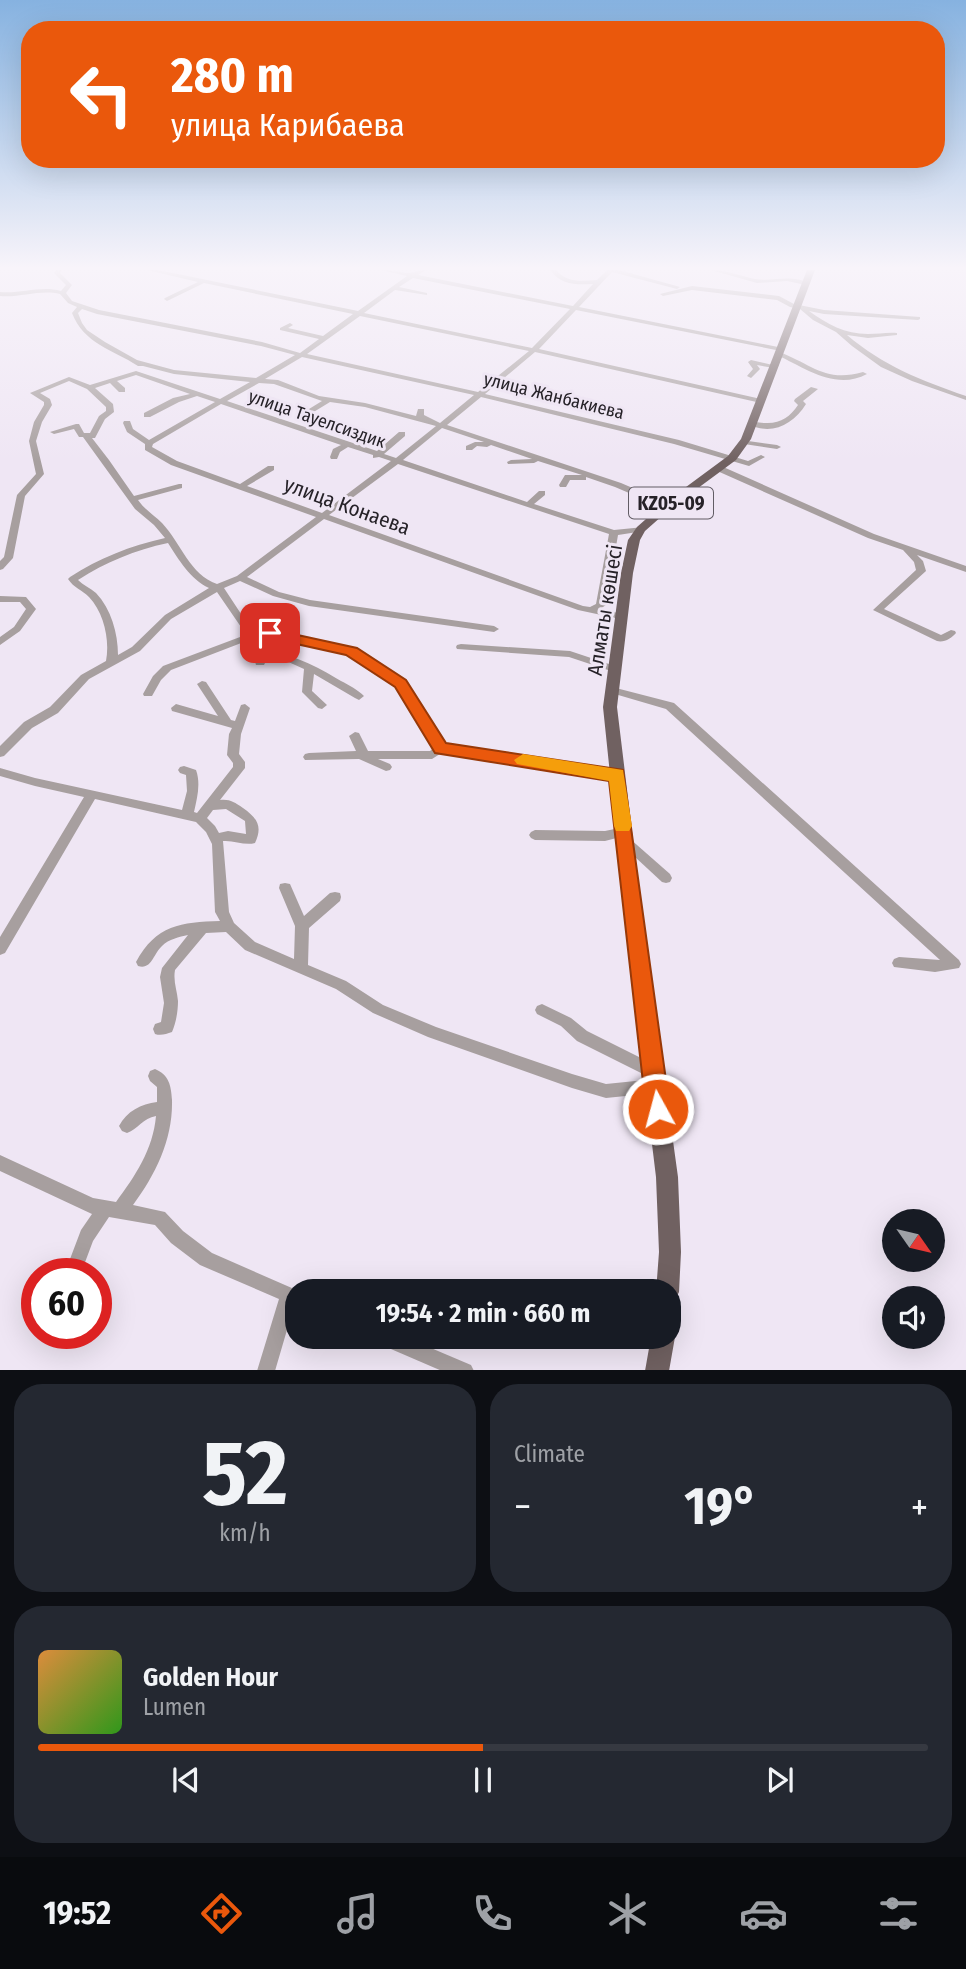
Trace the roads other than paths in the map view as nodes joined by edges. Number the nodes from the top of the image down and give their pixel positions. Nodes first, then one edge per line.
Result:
1 (88, 334) edge
2 (215, 334) edge
3 (305, 334) edge
4 (330, 334) edge
5 (458, 334) edge
6 (550, 334) edge
7 (704, 334) edge
8 (787, 334) edge
9 (841, 334) edge
10 (848, 334) edge
11 (895, 334) dead end
12 (324, 338) junction
13 (534, 350) junction
14 (779, 353) junction
15 (301, 355) junction
16 (138, 368) junction
17 (863, 374) dead end
18 (751, 376) dead end
19 (111, 380) junction
20 (258, 380) junction
21 (847, 384) junction
22 (825, 385) dead end
23 (90, 387) junction
24 (814, 389) dead end
25 (122, 390) dead end
26 (477, 394) junction
27 (194, 395) junction
28 (966, 398) edge
29 (330, 399) junction
30 (761, 401) junction
31 (220, 403) junction
32 (312, 411) dead end
33 (421, 411) dead end
34 (147, 415) dead end
35 (425, 420) junction
36 (127, 423) dead end
37 (752, 424) junction
38 (440, 426) junction
39 (54, 432) dead end
40 (402, 434) dead end
41 (87, 438) junction
42 (744, 442) junction
43 (149, 443) junction
44 (346, 445) junction
45 (777, 447) dead end
46 (469, 448) dead end
47 (520, 452) junction
48 (376, 456) junction
49 (334, 457) dead end
50 (761, 457) dead end
51 (732, 458) junction
52 (395, 462) junction
53 (511, 462) dead end
54 (565, 467) junction
55 (271, 468) dead end
56 (718, 468) junction
57 (597, 479) junction
58 (563, 485) dead end
59 (179, 486) dead end
60 (242, 486) junction
61 (607, 491) dead end
62 (542, 493) dead end
63 (133, 499) junction
64 (528, 505) junction
65 (667, 506) junction
66 (322, 516) junction
67 (641, 529) junction
68 (614, 533) junction
69 (170, 540) junction
70 (903, 547) junction
71 (0, 567) edge
72 (966, 569) edge
73 (240, 578) junction
74 (219, 588) junction
75 (0, 599) edge
76 (590, 610) junction
77 (621, 616) junction
78 (494, 629) dead end
79 (253, 633) junction
80 (951, 633) dead end
81 (0, 642) edge
82 (461, 647) dead end
83 (111, 662) junction
84 (309, 668) junction
85 (614, 669) junction
86 (202, 684) dead end
87 (612, 690) junction
88 (148, 694) dead end
89 (359, 696) dead end
90 (322, 705) dead end
91 (245, 708) dead end
92 (176, 709) dead end
93 (233, 724) junction
94 (355, 736) dead end
95 (441, 748) junction
96 (0, 753) edge
97 (363, 755) junction
98 (309, 757) dead end
99 (386, 767) dead end
100 (184, 770) dead end
101 (616, 771) junction
102 (0, 772) edge
103 (93, 794) junction
104 (209, 806) junction
105 (193, 817) junction
106 (536, 835) dead end
107 (624, 836) junction
108 (215, 838) junction
109 (666, 878) dead end
110 (285, 888) dead end
111 (335, 897) dead end
112 (302, 926) junction
113 (229, 928) junction
114 (201, 929) junction
115 (0, 949) edge
116 (143, 962) dead end
117 (899, 963) dead end
118 (301, 968) junction
119 (542, 1010) dead end
120 (160, 1029) dead end
121 (155, 1076) dead end
122 (654, 1079) junction
123 (165, 1109) junction
124 (127, 1126) dead end
125 (0, 1163) edge
126 (100, 1207) junction
127 (120, 1210) junction
128 (78, 1258) edge
129 (668, 1279) edge
130 (285, 1294) edge
131 (285, 1319) edge
132 (413, 1349) edge
133 (661, 1349) edge
134 (266, 1370) edge
135 (465, 1370) edge
136 (657, 1370) edge

1 - 16 street
2 - 15 street, улица Жанбакиева
3 - 12 street
4 - 12 street
5 - 13 street
6 - 13 street
7 - 14 street
8 - 14 main road, Алматы көшесі / KZ05-09
9 - 28 street
10 - 11 street
12 - 15 street
13 - 26 street
13 - 30 street
14 - 18 street
14 - 21 street
14 - 30 main road, Алматы көшесі / KZ05-09
15 - 20 street
15 - 26 street, улица Жанбакиева
16 - 19 street
16 - 20 street
16 - 27 street, улица Тауелсиздик
17 - 21 street
19 - 23 street
19 - 25 street
20 - 29 street
20 - 31 street
21 - 22 street
23 - 41 street
23 - 71 street
24 - 37 street
26 - 38 street
26 - 51 street, улица Жанбакиева
27 - 31 street, улица Тауелсиздик
27 - 34 street
29 - 32 street
29 - 35 street
30 - 37 main road, Алматы көшесі / KZ05-09
31 - 43 street
31 - 44 street, улица Тауелсиздик
33 - 35 street
35 - 38 street
36 - 43 street, улица Конаева
37 - 42 main road, Алматы көшесі / KZ05-09
38 - 47 street
38 - 52 street
39 - 41 street
40 - 48 street
41 - 63 street
42 - 45 street
42 - 51 main road, Алматы көшесі / KZ05-09
43 - 60 street, улица Конаева
44 - 48 street, улица Тауелсиздик
44 - 49 street
46 - 47 street
47 - 54 street
48 - 52 street, улица Тауелсиздик
50 - 51 street, улица Жанбакиева
51 - 56 main road, Алматы көшесі / KZ05-09
52 - 64 street, улица Тауелсиздик
52 - 66 street
53 - 54 street
54 - 57 street
55 - 60 street
56 - 65 main road, Алматы көшесі / KZ05-09
56 - 70 street
57 - 58 street
57 - 61 street
57 - 65 street
59 - 63 street
60 - 66 street, улица Конаева
62 - 64 street
63 - 69 street
64 - 68 street, улица Тауелсиздик
65 - 67 main road, Алматы көшесі / KZ05-09
66 - 73 street
66 - 76 street, улица Конаева
67 - 68 street, улица Тауелсиздик
67 - 77 main road, Алматы көшесі / KZ05-09
68 - 76 street
69 - 74 street
69 - 83 street
70 - 72 street
70 - 80 street
73 - 74 street
73 - 78 street
74 - 79 street
74 - 83 street
75 - 81 street
76 - 77 street, улица Конаева
77 - 85 main road, Алматы көшесі / KZ05-09
79 - 84 street
79 - 88 street
79 - 95 street
82 - 85 street
83 - 96 street
84 - 89 street
84 - 90 street
85 - 87 main road, Алматы көшесі / KZ05-09
86 - 93 street
87 - 101 main road, Алматы көшесі / KZ05-09
87 - 117 street
91 - 93 street
92 - 93 street
93 - 104 street
94 - 97 street
95 - 97 street
95 - 101 street
97 - 98 street
97 - 99 street
100 - 105 street
101 - 107 main road, KZ05-09
102 - 103 street
103 - 105 street
103 - 115 street
104 - 105 street
104 - 108 street
105 - 108 street
106 - 107 street
107 - 109 street
107 - 122 main road, KZ05-09
108 - 113 street
110 - 112 street
111 - 112 street
112 - 118 street
113 - 114 street
113 - 118 street
114 - 116 street
114 - 120 street
118 - 122 street
119 - 122 street
121 - 123 street
122 - 129 main road, KZ05-09
123 - 124 street
123 - 127 street
125 - 126 street
126 - 127 street
126 - 128 street
127 - 130 street
131 - 134 street
132 - 135 street
133 - 136 main road

